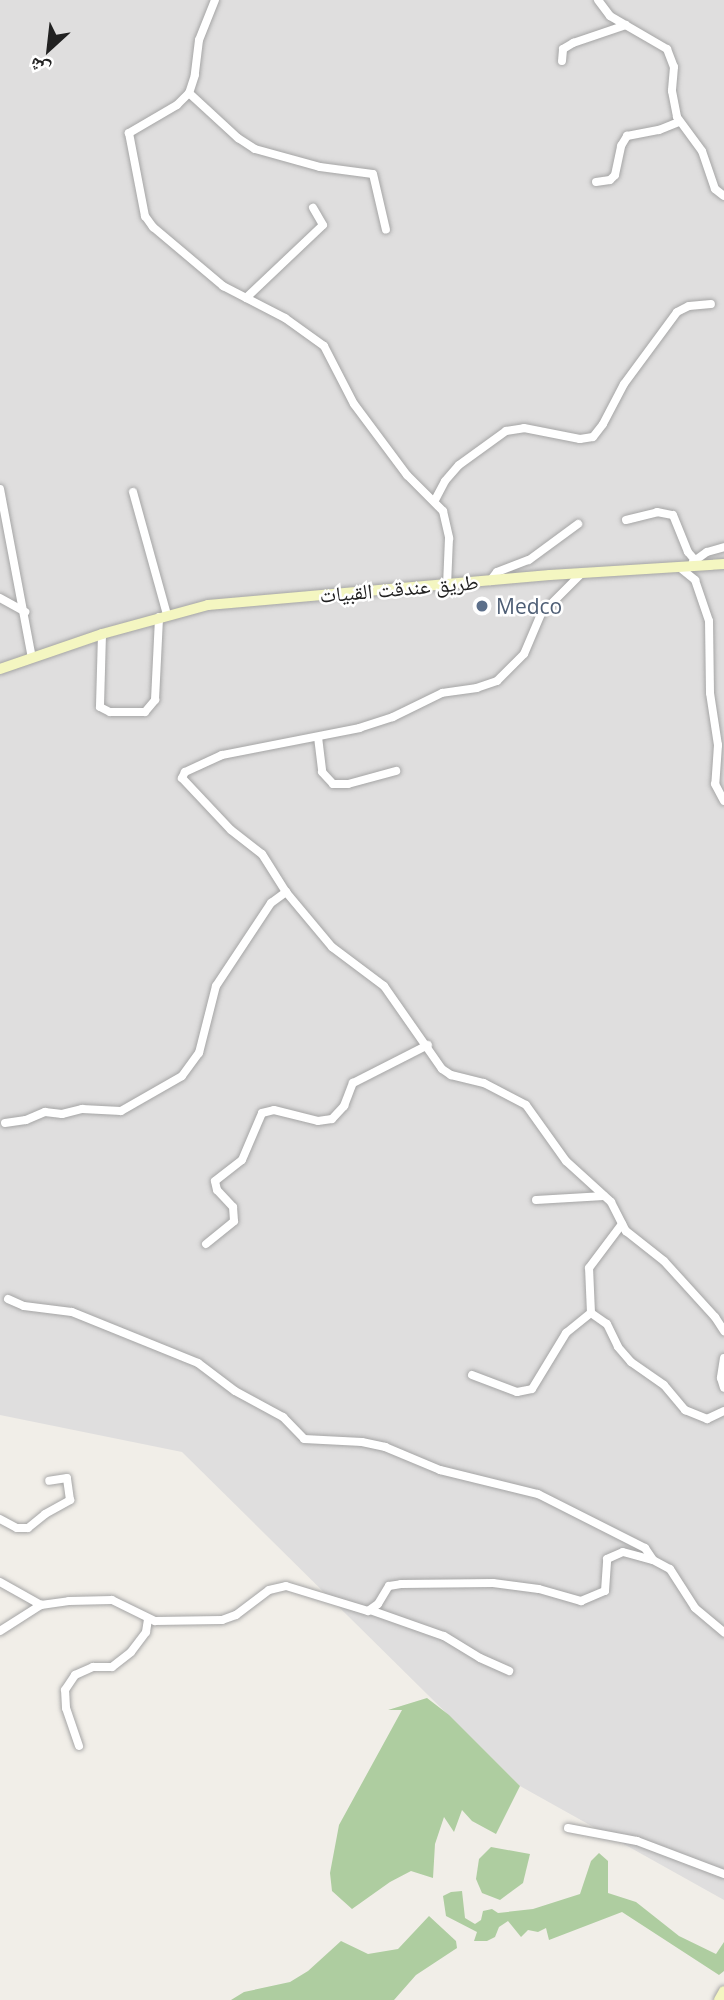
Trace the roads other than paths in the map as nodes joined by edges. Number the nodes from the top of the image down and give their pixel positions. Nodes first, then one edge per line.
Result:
1 (215, 0) edge
2 (598, 0) edge
3 (626, 25) junction
4 (562, 61) dead end
5 (189, 93) junction
6 (679, 122) junction
7 (596, 182) dead end
8 (724, 196) edge
9 (313, 208) dead end
10 (386, 230) dead end
11 (246, 298) junction
12 (711, 304) dead end
13 (0, 489) edge
14 (133, 492) dead end
15 (435, 500) junction
16 (626, 520) dead end
17 (578, 524) dead end
18 (724, 547) edge
19 (724, 564) edge
20 (688, 565) junction
21 (582, 573) junction
22 (490, 581) junction
23 (447, 585) junction
24 (0, 598) edge
25 (25, 612) junction
26 (163, 616) junction
27 (102, 634) junction
28 (32, 658) junction
29 (0, 669) edge
30 (318, 737) junction
31 (396, 771) dead end
32 (724, 801) edge
33 (286, 892) junction
34 (428, 1045) junction
35 (5, 1123) dead end
36 (604, 1196) junction
37 (536, 1200) dead end
38 (622, 1224) junction
39 (206, 1244) dead end
40 (8, 1299) dead end
41 (591, 1312) junction
42 (724, 1331) edge
43 (724, 1358) edge
44 (472, 1375) dead end
45 (724, 1388) edge
46 (724, 1411) edge
47 (49, 1481) dead end
48 (0, 1519) edge
49 (653, 1559) junction
50 (0, 1582) edge
51 (41, 1605) junction
52 (370, 1610) junction
53 (148, 1619) junction
54 (0, 1631) edge
55 (724, 1632) edge
56 (509, 1671) dead end
57 (79, 1746) dead end
58 (568, 1828) dead end
59 (724, 1874) edge
60 (724, 1990) edge
61 (719, 2000) edge

1 - 5 street
2 - 3 street
3 - 4 street
3 - 6 street
5 - 10 street
5 - 11 street
6 - 7 street
6 - 8 street
9 - 11 street
11 - 15 street
12 - 15 street
13 - 25 street
14 - 26 street
15 - 23 street
16 - 20 street
17 - 22 street
18 - 20 street
19 - 20 main road, طريق عندقت القبيات
20 - 21 main road, طريق عندقت القبيات
20 - 32 street
21 - 22 main road, طريق عندقت القبيات
21 - 30 street
22 - 23 main road, طريق عندقت القبيات
23 - 26 main road, طريق عندقت القبيات
24 - 25 street
25 - 28 street
26 - 27 main road, طريق عندقت القبيات
26 - 27 street
27 - 28 main road, طريق عندقت القبيات
28 - 29 main road, طريق عندقت القبيات
30 - 31 street
30 - 33 street
33 - 34 street
33 - 35 street
34 - 36 street
34 - 39 street
36 - 37 street
36 - 38 street
38 - 41 street
38 - 42 street
40 - 49 street
41 - 44 street
41 - 46 street
43 - 45 street
47 - 48 street
49 - 52 street
49 - 55 street
50 - 51 street
51 - 53 street
51 - 54 street
52 - 53 street
52 - 56 street
53 - 57 street
58 - 59 street
60 - 61 main road

